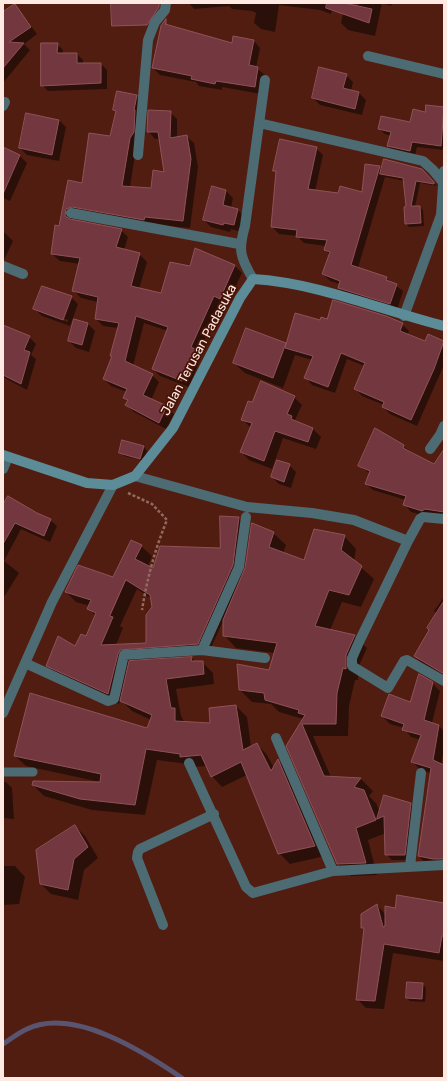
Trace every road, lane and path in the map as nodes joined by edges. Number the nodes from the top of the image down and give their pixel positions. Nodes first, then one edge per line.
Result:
1 (166, 3) edge
2 (368, 56) dead end
3 (444, 74) edge
4 (266, 80) dead end
5 (259, 123) junction
6 (138, 155) dead end
7 (443, 176) edge
8 (71, 214) dead end
9 (239, 244) junction
10 (3, 266) edge
11 (23, 274) dead end
12 (253, 279) junction
13 (404, 316) junction
14 (444, 326) edge
15 (444, 426) edge
16 (430, 449) dead end
17 (6, 456) edge
18 (3, 469) edge
19 (135, 476) junction
20 (113, 486) junction
21 (246, 517) dead end
22 (444, 519) edge
23 (408, 541) junction
24 (142, 610) dead end
25 (202, 650) junction
26 (265, 658) dead end
27 (25, 663) junction
28 (444, 681) edge
29 (3, 713) edge
30 (276, 738) dead end
31 (189, 763) dead end
32 (3, 772) edge
33 (34, 772) dead end
34 (421, 772) dead end
35 (214, 814) junction
36 (444, 865) edge
37 (410, 866) junction
38 (333, 871) junction
39 (163, 925) dead end

1 - 6 street
2 - 3 street
4 - 5 street
5 - 7 street
5 - 9 street
7 - 13 street
8 - 9 street
9 - 12 street
10 - 11 street
12 - 13 street, Jalan Terusan Padasuka
12 - 19 street, Jalan Terusan Padasuka
13 - 14 street, Jalan Terusan Padasuka
15 - 16 street
17 - 18 street
17 - 20 street
19 - 20 street, Jalan Terusan Padasuka
19 - 23 street
20 - 24 path
20 - 27 street
21 - 25 street
22 - 23 street
23 - 28 street
25 - 26 street
25 - 27 street
27 - 29 street
30 - 38 street
31 - 35 street
32 - 33 lane
34 - 37 street
35 - 38 street
35 - 39 street
36 - 37 street
37 - 38 street

